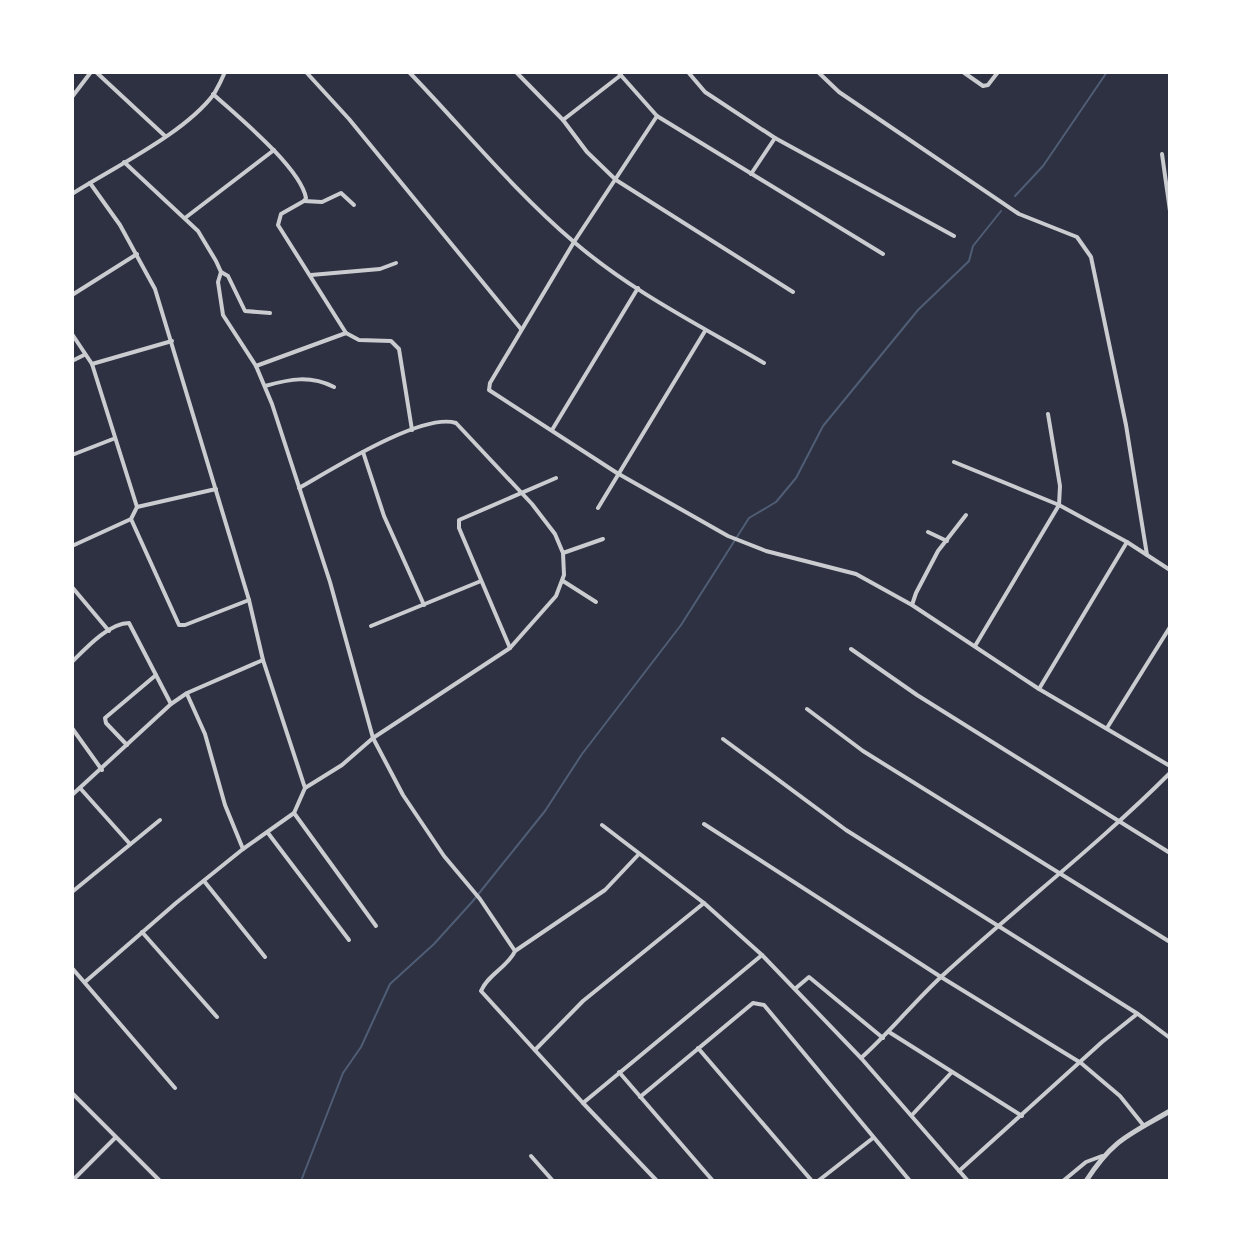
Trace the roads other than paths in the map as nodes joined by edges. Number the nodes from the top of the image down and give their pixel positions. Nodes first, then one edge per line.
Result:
1 (93, 72) edge
2 (225, 72) edge
3 (306, 72) edge
4 (409, 72) edge
5 (516, 72) edge
6 (688, 72) edge
7 (818, 72) edge
8 (963, 72) edge
9 (998, 72) edge
10 (619, 74) edge
11 (213, 94) junction
12 (72, 97) edge
13 (657, 116) junction
14 (563, 120) junction
15 (165, 136) junction
16 (775, 138) junction
17 (274, 150) junction
18 (1162, 154) dead end
19 (124, 162) junction
20 (751, 174) junction
21 (616, 180) junction
22 (90, 183) junction
23 (72, 194) edge
24 (304, 201) junction
25 (354, 205) dead end
26 (1170, 211) edge
27 (185, 218) junction
28 (954, 236) dead end
29 (574, 242) junction
30 (137, 254) junction
31 (883, 254) dead end
32 (396, 263) dead end
33 (221, 272) junction
34 (311, 275) junction
35 (638, 288) junction
36 (793, 292) dead end
37 (72, 295) edge
38 (270, 313) dead end
39 (521, 329) junction
40 (705, 331) junction
41 (346, 333) junction
42 (72, 334) edge
43 (172, 341) junction
44 (85, 355) junction
45 (72, 361) edge
46 (764, 363) dead end
47 (92, 364) junction
48 (256, 366) junction
49 (265, 386) junction
50 (334, 387) dead end
51 (1048, 414) dead end
52 (412, 430) junction
53 (552, 431) junction
54 (113, 439) junction
55 (363, 452) junction
56 (72, 455) edge
57 (954, 462) dead end
58 (617, 473) junction
59 (556, 478) dead end
60 (299, 488) junction
61 (216, 489) junction
62 (520, 492) junction
63 (1059, 505) junction
64 (137, 507) junction
65 (598, 508) dead end
66 (966, 515) dead end
67 (131, 519) junction
68 (928, 532) dead end
69 (603, 539) dead end
70 (947, 541) junction
71 (1127, 542) junction
72 (72, 546) edge
73 (563, 553) junction
74 (1147, 555) junction
75 (1170, 570) edge
76 (481, 581) junction
77 (563, 581) junction
78 (72, 587) edge
79 (249, 600) junction
80 (596, 602) dead end
81 (424, 605) junction
82 (912, 605) junction
83 (371, 626) dead end
84 (1170, 627) edge
85 (109, 631) junction
86 (975, 646) junction
87 (510, 648) junction
88 (851, 649) dead end
89 (263, 660) junction
90 (72, 662) edge
91 (156, 675) junction
92 (1039, 689) junction
93 (187, 693) junction
94 (171, 704) junction
95 (807, 709) dead end
96 (72, 728) edge
97 (1107, 728) junction
98 (373, 738) junction
99 (723, 739) dead end
100 (128, 745) junction
101 (1170, 766) edge
102 (102, 770) junction
103 (1170, 773) edge
104 (80, 788) junction
105 (305, 788) junction
106 (72, 795) edge
107 (294, 813) junction
108 (160, 820) dead end
109 (1120, 823) junction
110 (704, 824) dead end
111 (602, 825) dead end
112 (268, 833) junction
113 (130, 844) junction
114 (243, 849) junction
115 (1170, 853) edge
116 (640, 854) junction
117 (1058, 872) junction
118 (204, 881) junction
119 (72, 892) edge
120 (704, 903) junction
121 (376, 926) dead end
122 (999, 926) junction
123 (142, 932) junction
124 (349, 940) dead end
125 (1170, 942) edge
126 (515, 951) junction
127 (762, 955) junction
128 (265, 957) dead end
129 (72, 968) edge
130 (941, 977) junction
131 (85, 982) junction
132 (796, 988) junction
133 (1138, 1014) junction
134 (217, 1017) dead end
135 (889, 1032) junction
136 (883, 1038) junction
137 (1170, 1038) edge
138 (698, 1048) junction
139 (535, 1050) junction
140 (861, 1058) junction
141 (1081, 1063) junction
142 (619, 1072) junction
143 (951, 1073) junction
144 (175, 1088) dead end
145 (72, 1093) edge
146 (640, 1097) junction
147 (583, 1103) junction
148 (1170, 1111) edge
149 (912, 1115) junction
150 (1023, 1116) junction
151 (1144, 1126) junction
152 (873, 1137) junction
153 (115, 1138) junction
154 (531, 1156) dead end
155 (1102, 1156) junction
156 (959, 1171) junction
157 (72, 1181) edge
158 (160, 1181) edge
159 (553, 1181) edge
160 (657, 1181) edge
161 (713, 1181) edge
162 (812, 1181) edge
163 (818, 1181) edge
164 (910, 1181) edge
165 (968, 1181) edge
166 (1063, 1181) edge
167 (1086, 1181) edge

1 - 12 street
1 - 15 street
2 - 11 street
3 - 39 street
4 - 29 street
5 - 14 street
6 - 16 street
7 - 74 street
8 - 9 street
10 - 13 street
10 - 14 street
11 - 15 street
11 - 17 street
13 - 20 street
13 - 21 street
14 - 21 street
15 - 19 street
16 - 20 street
16 - 28 street
17 - 24 street
17 - 27 street
18 - 26 street
19 - 22 street
19 - 27 street
20 - 31 street
21 - 29 street
21 - 36 street
22 - 23 street
22 - 30 street
24 - 25 street
24 - 34 street
27 - 33 street
29 - 35 street
29 - 39 street
30 - 37 street
30 - 43 street
32 - 34 street
33 - 38 street
33 - 48 street
34 - 41 street
35 - 40 street
35 - 53 street
39 - 53 street
40 - 46 street
40 - 58 street
41 - 48 street
41 - 52 street
42 - 44 street
43 - 47 street
43 - 61 street
44 - 45 street
44 - 47 street
47 - 54 street
48 - 49 street
49 - 50 street
49 - 60 street
51 - 63 street
52 - 55 street
52 - 62 street
53 - 58 street
54 - 56 street
54 - 64 street
55 - 60 street
55 - 81 street
57 - 63 street
58 - 65 street
58 - 82 street
59 - 62 street
60 - 98 street
61 - 64 street
61 - 79 street
62 - 73 street
62 - 76 street
63 - 71 street
63 - 86 street
64 - 67 street
66 - 70 street
67 - 72 street
67 - 79 street
68 - 70 street
69 - 73 street
70 - 82 street
71 - 74 street
71 - 92 street
73 - 77 street
74 - 75 street
76 - 81 street
76 - 87 street
77 - 80 street
77 - 87 street
78 - 85 street
79 - 89 street
81 - 83 street
82 - 86 street
84 - 97 street
85 - 90 street
85 - 91 street
86 - 92 street
87 - 98 street
88 - 109 street
89 - 93 street
89 - 105 street
91 - 94 street
91 - 100 street
92 - 97 street
93 - 94 street
93 - 114 street
94 - 100 street
95 - 117 street
96 - 102 street
97 - 101 street
98 - 105 street
98 - 126 street
99 - 122 street
100 - 102 street
102 - 104 street
103 - 109 street
104 - 106 street
104 - 113 street
105 - 107 street
107 - 112 street
107 - 121 street
108 - 113 street
109 - 115 street
109 - 117 street
110 - 130 street
111 - 116 street
112 - 114 street
112 - 124 street
113 - 119 street
114 - 118 street
116 - 120 street
116 - 126 street
117 - 122 street
117 - 125 street
118 - 123 street
118 - 128 street
120 - 127 street
120 - 139 street
122 - 130 street
122 - 133 street
123 - 131 street
123 - 134 street
126 - 139 street
127 - 132 street
127 - 142 street
129 - 131 street
130 - 135 street
130 - 141 street
131 - 144 street
132 - 136 street
132 - 140 street
133 - 137 street
133 - 141 street
135 - 136 street
135 - 143 street
136 - 140 street
138 - 146 street
138 - 152 street
138 - 162 street
139 - 147 street
140 - 149 street
141 - 150 street
141 - 151 street
142 - 146 street
142 - 147 street
143 - 149 street
143 - 150 street
145 - 153 street
146 - 161 street
147 - 160 street
148 - 151 street
149 - 156 street
150 - 156 street
151 - 155 street
152 - 163 street
152 - 164 street
153 - 157 street
153 - 158 street
154 - 159 street
155 - 166 street
155 - 167 street
156 - 165 street

